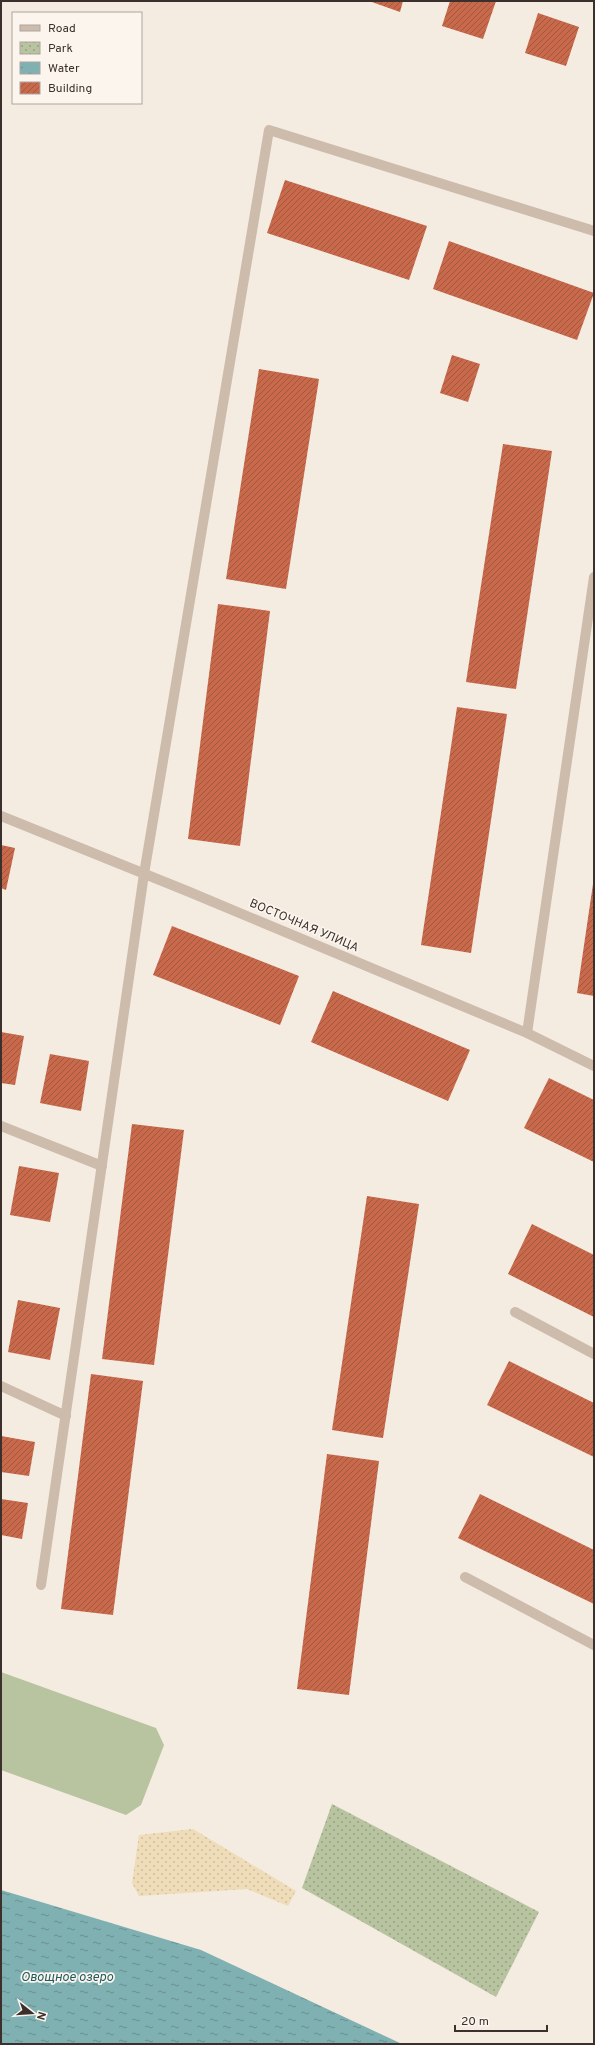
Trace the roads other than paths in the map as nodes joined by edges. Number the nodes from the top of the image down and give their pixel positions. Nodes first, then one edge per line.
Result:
1 (594, 231) edge
2 (594, 577) edge
3 (1, 816) edge
4 (144, 874) junction
5 (528, 1033) junction
6 (594, 1066) edge
7 (1, 1126) edge
8 (102, 1166) junction
9 (515, 1312) dead end
10 (594, 1354) edge
11 (1, 1386) edge
12 (66, 1416) junction
13 (465, 1577) dead end
14 (41, 1585) dead end
15 (594, 1646) edge

1 - 4 street
2 - 5 street
3 - 4 street, ВОСТОЧНАЯ УЛИЦА
4 - 5 street, ВОСТОЧНАЯ УЛИЦА
4 - 8 street
5 - 6 street, ВОСТОЧНАЯ УЛИЦА
7 - 8 street
8 - 12 street
9 - 10 street
11 - 12 street
12 - 14 street
13 - 15 street

